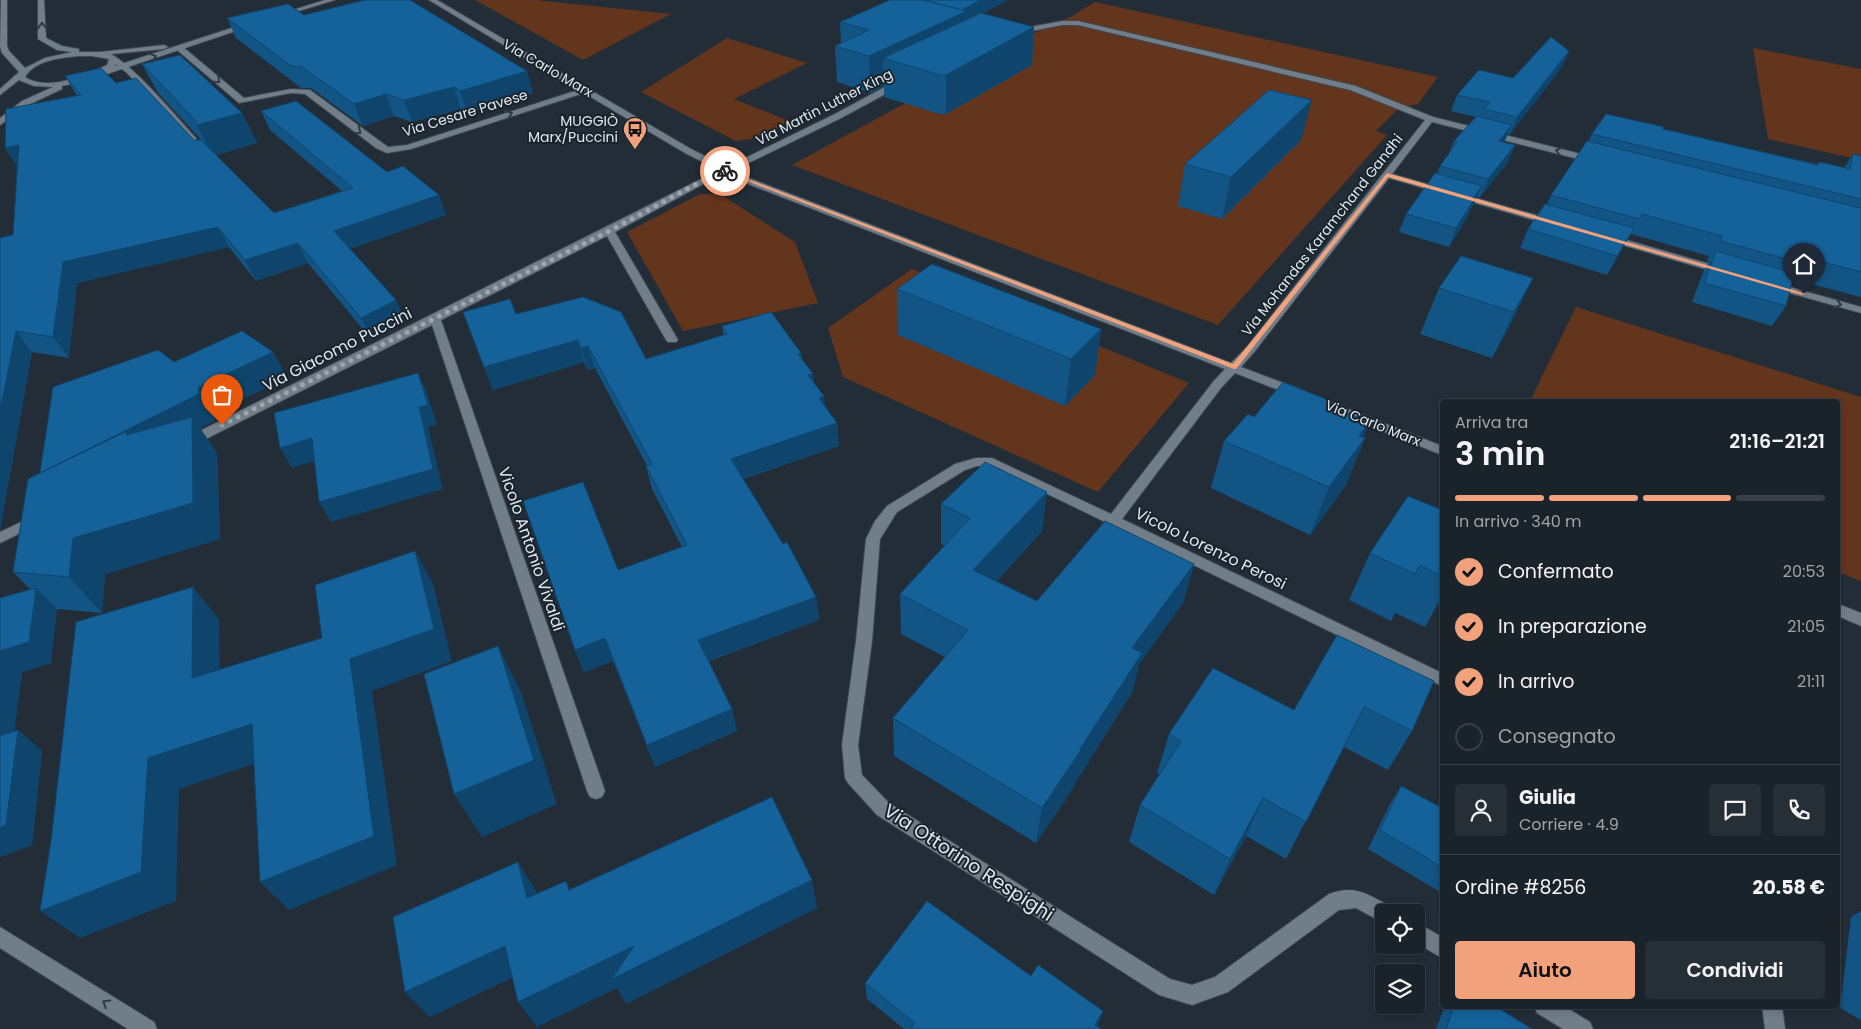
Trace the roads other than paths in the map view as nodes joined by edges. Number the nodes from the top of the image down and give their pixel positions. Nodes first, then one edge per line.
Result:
1 (4, 0) edge
2 (41, 0) edge
3 (317, 0) edge
4 (332, 0) edge
5 (432, 0) edge
6 (310, 5) junction
7 (268, 19) edge
8 (259, 22) edge
9 (1006, 34) edge
10 (213, 37) junction
11 (180, 49) junction
12 (86, 53) junction
13 (100, 53) junction
14 (112, 57) junction
15 (122, 66) junction
16 (22, 73) junction
17 (88, 77) junction
18 (908, 79) edge
19 (585, 90) junction
20 (0, 93) edge
21 (1430, 119) junction
22 (0, 122) edge
23 (201, 148) edge
24 (1600, 161) edge
25 (726, 171) junction
26 (1387, 175) junction
27 (1568, 226) edge
28 (609, 231) junction
29 (1596, 235) edge
30 (1738, 275) edge
31 (1766, 283) edge
32 (1861, 310) edge
33 (435, 318) junction
34 (672, 340) dead end
35 (1234, 367) junction
36 (176, 448) edge
37 (1440, 450) edge
38 (44, 516) edge
39 (1113, 520) junction
40 (0, 538) edge
41 (1840, 611) edge
42 (1861, 620) edge
43 (1440, 679) edge
44 (596, 791) dead end
45 (1375, 909) edge
46 (0, 937) edge
47 (1425, 938) edge
48 (1440, 947) edge
49 (1549, 1009) edge
50 (1772, 1009) edge
51 (147, 1029) edge
52 (1583, 1029) edge
53 (1775, 1029) edge

1 - 16 street
12 -> 2 street
3 - 6 street
4 - 6 street
5 - 19 street, Via Carlo Marx
6 - 7 street
8 - 10 street
9 - 21 street
10 - 11 street
10 - 13 street
15 -> 11 street
11 -> 19 street, Via Cesare Pavese
12 - 13 street
12 - 16 street
13 - 14 street
14 - 15 street
14 - 17 street
15 - 17 street
15 - 23 street
16 - 17 street
16 - 20 street
17 - 22 street
18 - 25 street, Via Martin Luther King
19 - 25 street, Via Carlo Marx
24 -> 21 street
21 - 26 street, Via Mohandas Karamchand Gandhi
25 - 28 street, Via Giacomo Puccini
25 - 35 street, Via Carlo Marx
26 - 27 street
26 - 35 street, Via Mohandas Karamchand Gandhi
28 - 33 street, Via Giacomo Puccini
28 - 34 street
29 - 30 street
31 -> 32 street
33 - 36 street, Via Giacomo Puccini
33 - 44 street, Vicolo Antonio Vivaldi
35 - 37 street, Via Carlo Marx
35 - 39 street, Vicolo Lorenzo Perosi
38 - 40 street
39 - 43 street, Vicolo Lorenzo Perosi
39 - 45 street, Via Ottorino Respighi
41 - 42 street
51 -> 46 street
47 - 48 street
49 - 52 street
50 - 53 street

